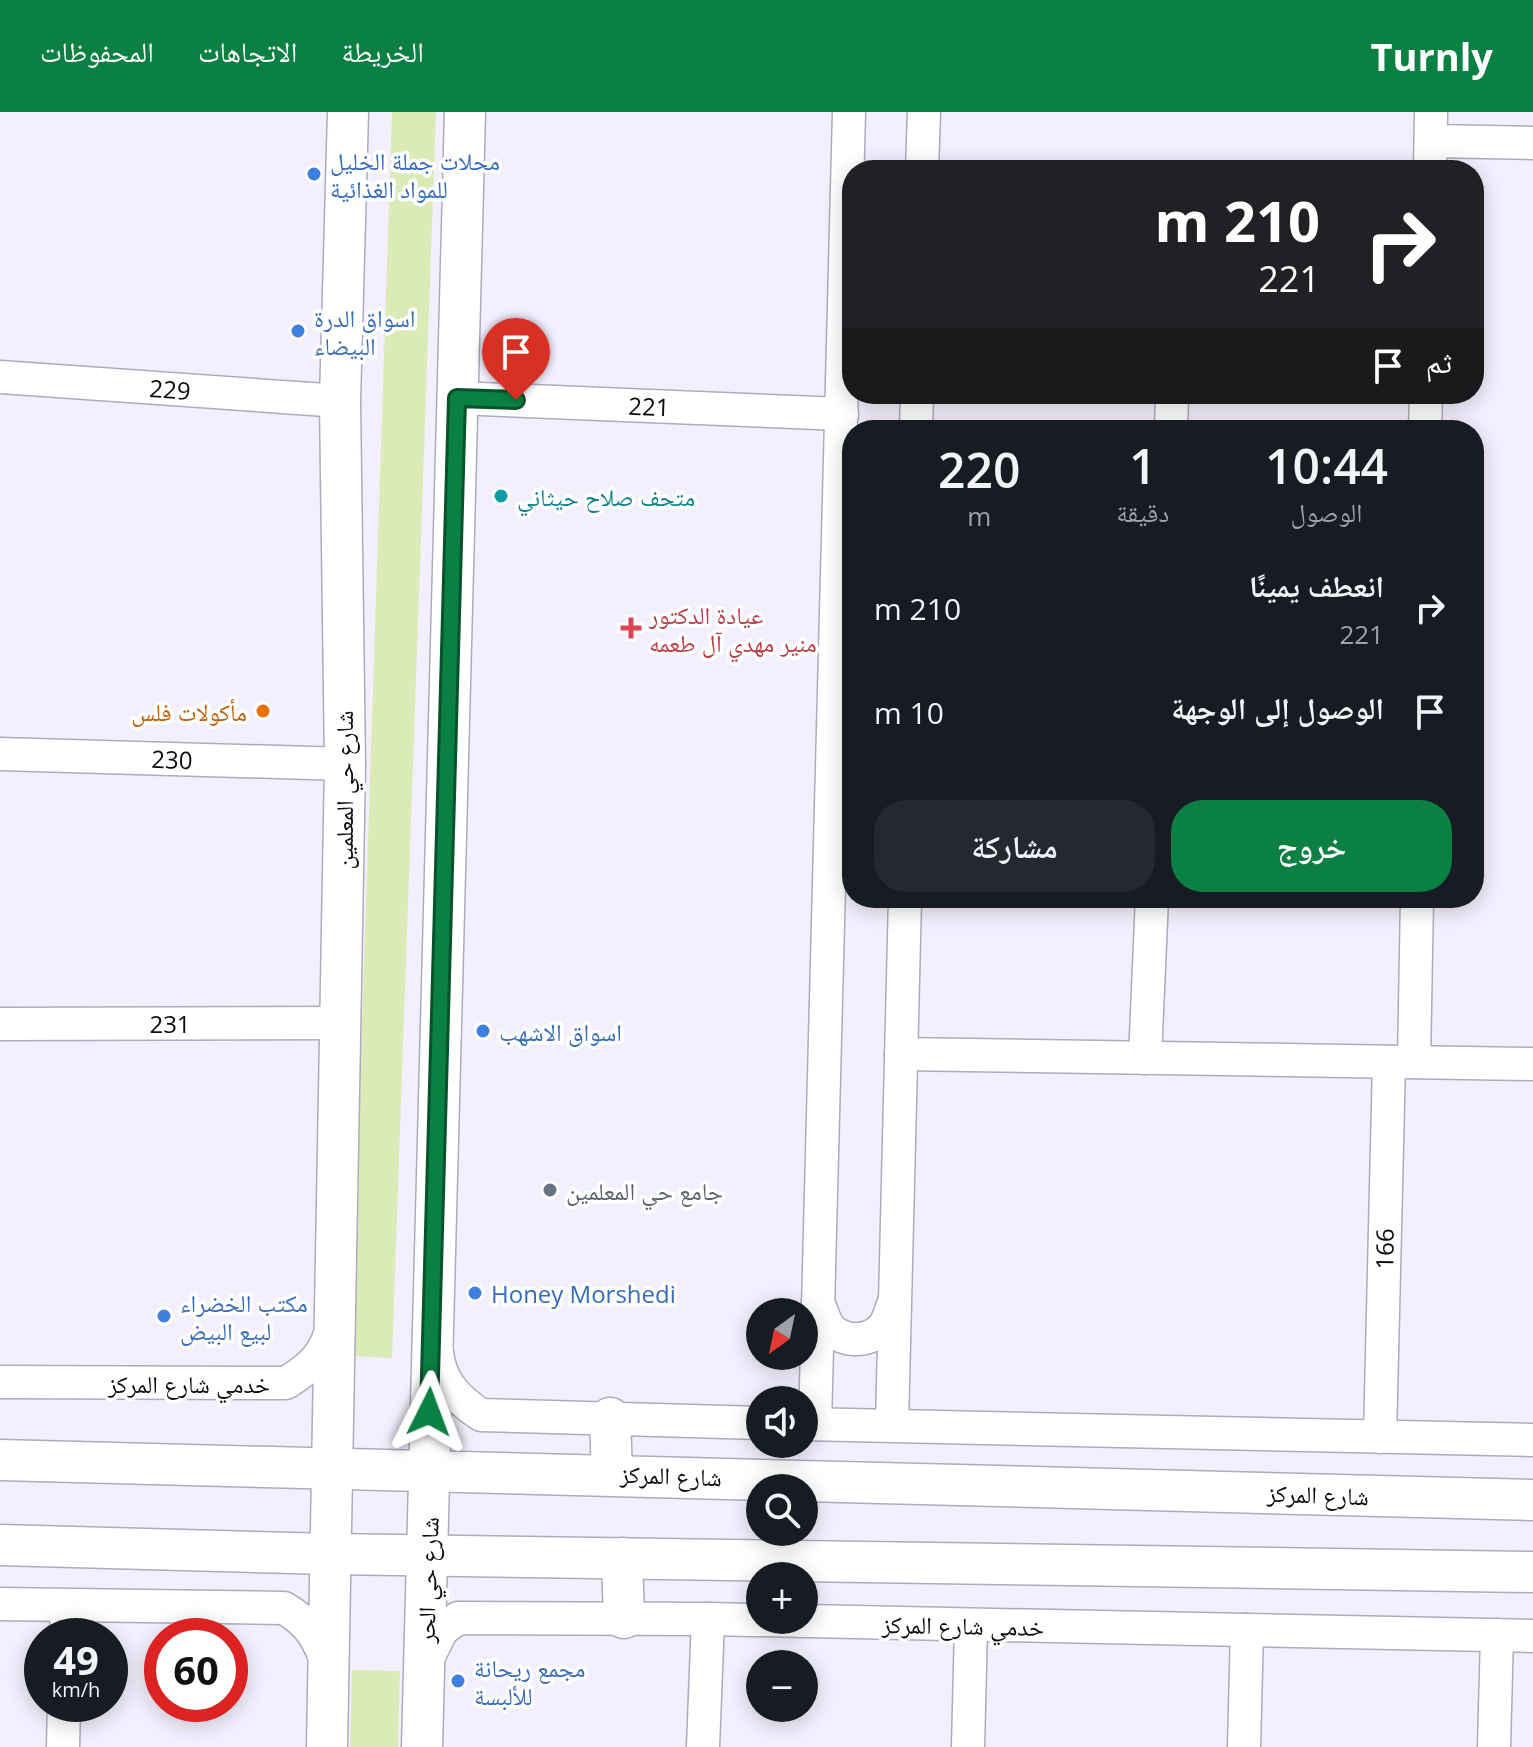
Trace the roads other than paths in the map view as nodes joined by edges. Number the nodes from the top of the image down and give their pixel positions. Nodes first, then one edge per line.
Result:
1 (348, 112) edge
2 (465, 112) edge
3 (849, 112) edge
4 (924, 112) edge
5 (1431, 141) edge
6 (1533, 143) edge
7 (848, 160) edge
8 (922, 160) edge
9 (0, 377) edge
10 (457, 398) junction
11 (340, 401) junction
12 (842, 404) edge
13 (842, 414) junction
14 (842, 420) edge
15 (842, 710) edge
16 (0, 754) edge
17 (345, 764) junction
18 (905, 908) edge
19 (1152, 908) edge
20 (1416, 908) edge
21 (339, 1023) junction
22 (0, 1024) edge
23 (901, 1054) junction
24 (1145, 1058) junction
25 (1401, 1062) junction
26 (1533, 1064) edge
27 (895, 1298) junction
28 (818, 1302) joint
29 (336, 1311) junction
30 (434, 1326) junction
31 (0, 1382) edge
32 (610, 1418) junction
33 (746, 1423) edge
34 (818, 1424) edge
35 (892, 1425) junction
36 (1380, 1437) junction
37 (1533, 1440) edge
38 (0, 1460) edge
39 (430, 1468) junction
40 (333, 1469) junction
41 (612, 1474) junction
42 (1533, 1500) edge
43 (0, 1545) edge
44 (332, 1554) junction
45 (428, 1555) junction
46 (622, 1558) junction
47 (1533, 1572) edge
48 (0, 1604) edge
49 (55, 1618) edge
50 (117, 1618) edge
51 (624, 1618) junction
52 (708, 1619) junction
53 (971, 1625) junction
54 (1247, 1630) junction
55 (1497, 1635) junction
56 (1533, 1636) edge
57 (328, 1670) junction
58 (424, 1671) junction
59 (64, 1722) edge
60 (63, 1747) edge
61 (327, 1747) edge
62 (422, 1747) edge
63 (703, 1747) edge
64 (968, 1747) edge
65 (1244, 1747) edge
66 (1494, 1747) edge

1 - 11 main road, شارع حي المعلمين
2 - 10 main road
3 - 7 street
4 - 8 street
5 - 6 street
9 - 11 street, 229
10 - 13 street, 221
10 - 30 main road
11 - 17 main road, شارع حي المعلمين
12 - 13 street
13 - 14 street
15 - 28 street
16 - 17 street, 230
17 - 21 main road, شارع حي المعلمين
18 - 23 street
19 - 24 street
20 - 25 street, 166
21 - 22 street, 231
21 - 29 main road, شارع حي المعلمين
23 - 24 street
23 - 27 street
24 - 25 street
25 - 26 street
25 - 36 street, 166
27 - 28 street
27 - 35 street
29 - 31 street, خدمي شارع المركز
29 - 40 main road, شارع حي المعلمين
30 - 32 street
30 - 39 main road, شارع حي الحر
32 - 33 street
32 - 41 main road
34 - 35 street
35 - 36 street
36 - 37 street
38 - 40 main road, شارع المركز
39 - 40 main road, شارع المركز
39 - 41 main road, شارع المركز
39 - 45 main road, شارع حي الحر
40 - 44 main road
41 - 42 main road, شارع المركز
43 - 44 main road
44 - 45 main road
44 - 57 main road
45 - 46 main road
45 - 58 main road, شارع حي الحر
46 - 47 main road
46 - 51 main road
48 - 49 street
50 - 57 street
51 - 52 street, خدمي شارع المركز
51 - 58 street, خدمي شارع المركز
52 - 53 street, خدمي شارع المركز
52 - 63 street
53 - 54 street, خدمي شارع المركز
53 - 64 street
54 - 55 street, خدمي شارع المركز
54 - 65 street
55 - 56 street, خدمي شارع المركز
55 - 66 street
57 - 61 main road
58 - 62 main road, شارع حي الحر
59 - 60 street

